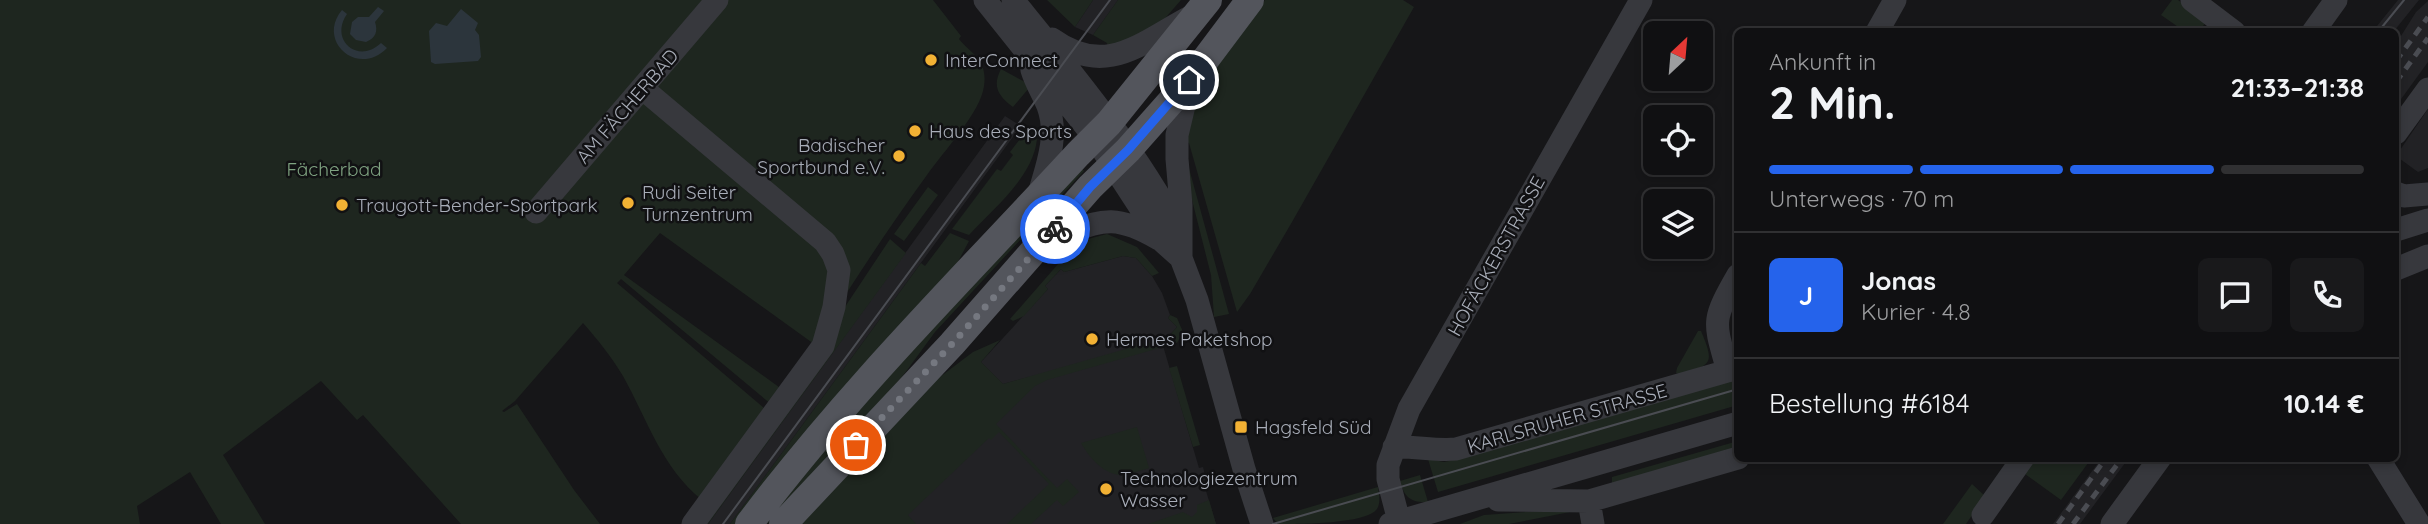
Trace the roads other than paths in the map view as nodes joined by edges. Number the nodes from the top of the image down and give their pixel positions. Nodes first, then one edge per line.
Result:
1 (717, 0) edge
2 (985, 0) edge
3 (1013, 0) edge
4 (1250, 0) edge
5 (1641, 0) edge
6 (1895, 0) edge
7 (2192, 0) edge
8 (2336, 0) edge
9 (1203, 6) edge
10 (1031, 22) junction
11 (1879, 28) edge
12 (2229, 28) edge
13 (2316, 28) edge
14 (1026, 51) junction
15 (1189, 80) junction
16 (642, 88) junction
17 (2428, 89) edge
18 (2399, 129) edge
19 (1102, 130) junction
20 (1120, 158) junction
21 (2399, 194) edge
22 (2428, 194) edge
23 (1038, 197) junction
24 (536, 212) dead end
25 (2428, 220) edge
26 (2399, 229) edge
27 (1171, 237) junction
28 (1044, 241) junction
29 (2428, 256) edge
30 (2399, 268) edge
31 (1734, 282) edge
32 (1733, 370) edge
33 (1734, 424) edge
34 (1394, 447) junction
35 (1734, 459) edge
36 (2020, 462) edge
37 (2157, 462) edge
38 (2380, 462) edge
39 (1472, 500) junction
40 (1589, 501) junction
41 (1983, 515) dead end
42 (1394, 523) edge
43 (692, 524) edge
44 (749, 524) edge
45 (783, 524) edge
46 (1262, 524) edge
47 (1593, 524) edge
48 (2112, 524) edge
49 (2419, 524) edge

1 - 16 street, AM FÄCHERBAD
2 - 14 street
3 - 10 street
4 - 15 main road
5 - 34 street, HOFÄCKERSTRASSE
6 - 11 street
7 - 12 street
8 - 13 street
9 - 10 street
9 - 19 main road
10 - 19 street
14 - 19 street
14 - 23 street
15 - 20 main road
15 - 27 street
16 - 24 street, AM FÄCHERBAD
16 - 43 street
17 - 18 street
19 - 20 street
19 - 23 main road
20 - 27 street
20 - 28 main road
21 - 22 street
23 - 44 main road
25 - 26 street
27 - 28 street
27 - 46 street
28 - 45 main road
29 - 30 street
31 - 32 street
32 - 34 street, KARLSRUHER STRASSE
33 - 39 street
34 - 42 street, HOFÄCKERSTRASSE
35 - 40 street
36 - 41 street
37 - 48 street
38 - 49 street
39 - 40 street
39 - 42 street
40 - 47 street

